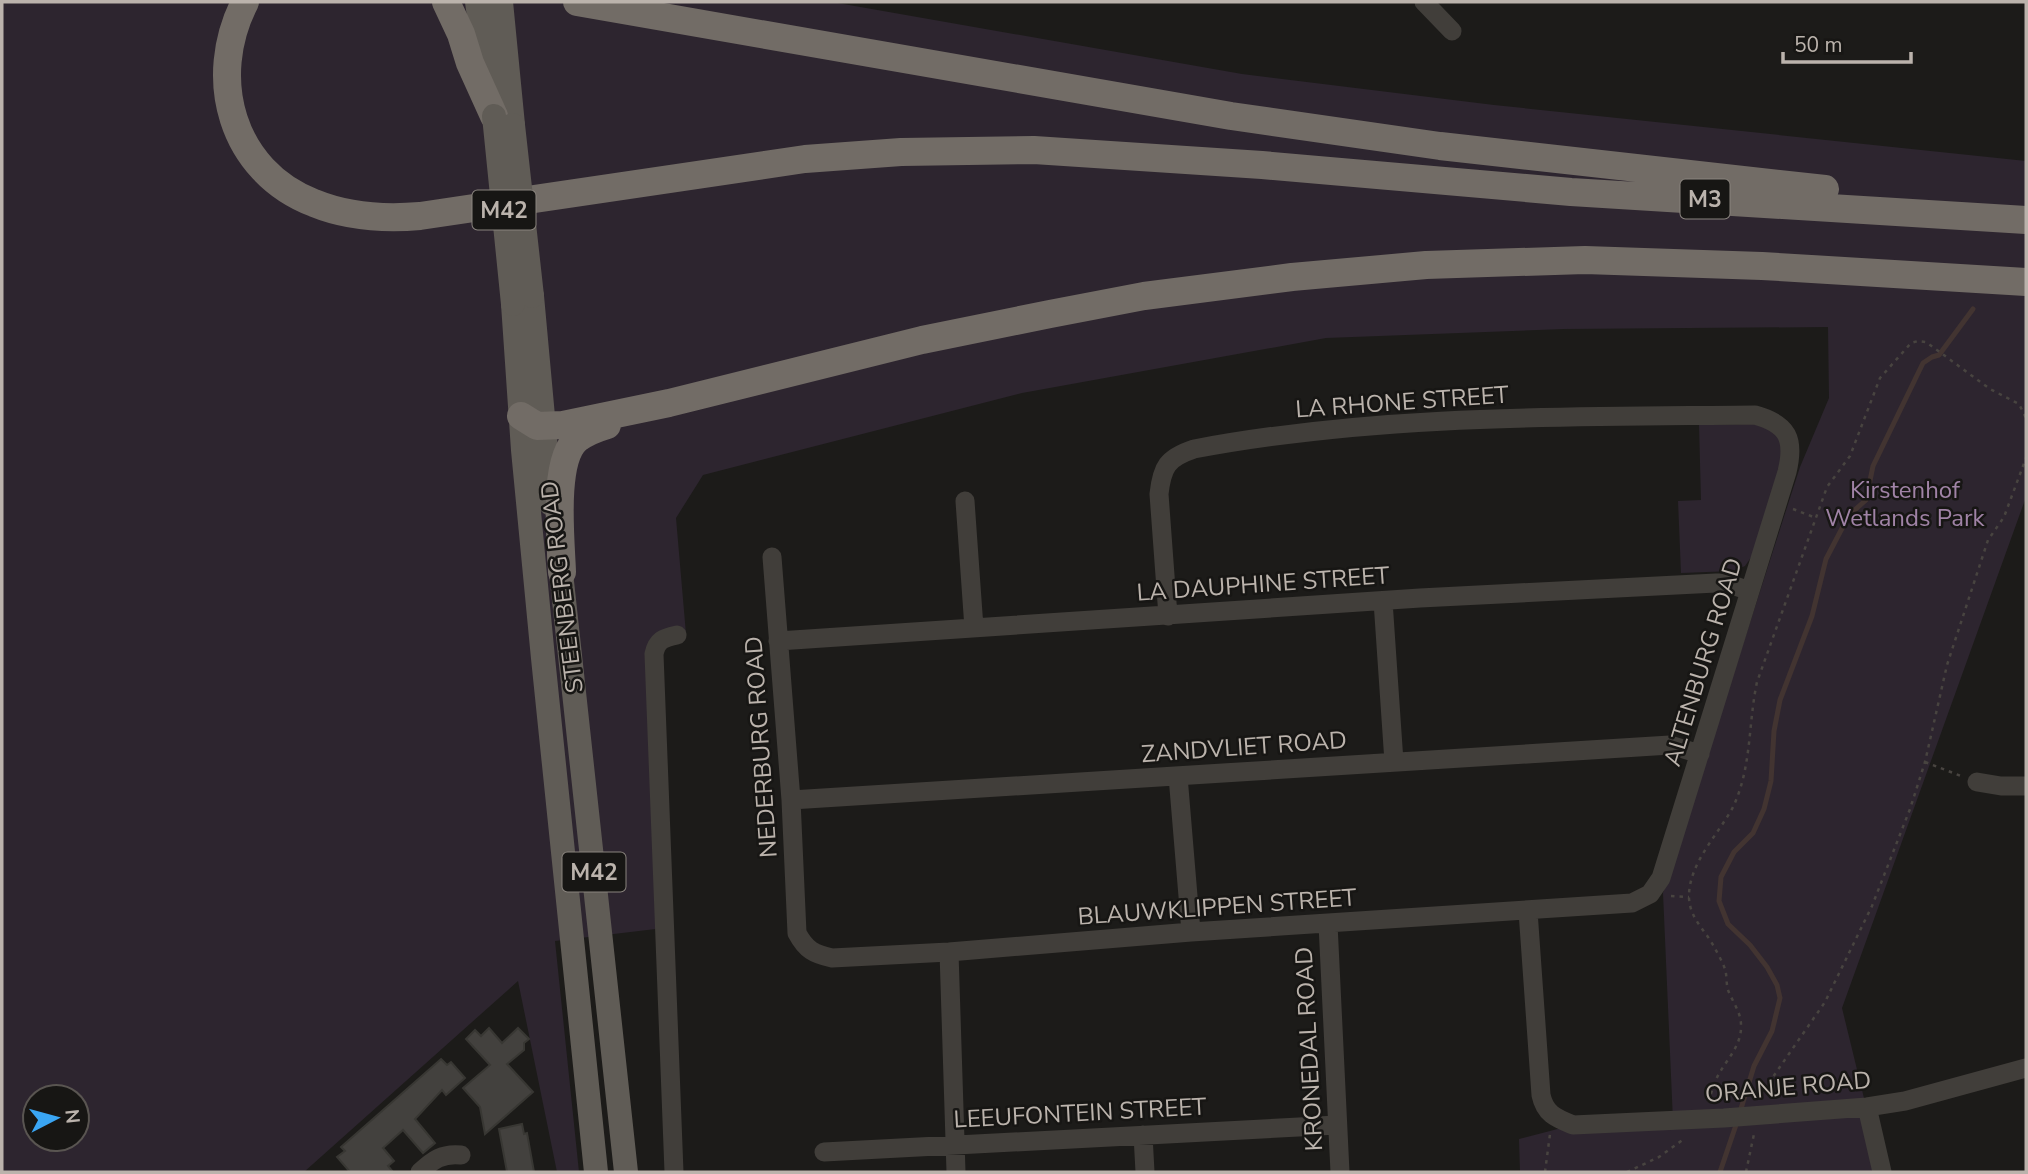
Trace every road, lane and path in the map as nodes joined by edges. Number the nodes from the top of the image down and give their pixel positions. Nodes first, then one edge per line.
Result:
1 (245, 2) edge
2 (446, 2) edge
3 (477, 2) edge
4 (501, 2) edge
5 (578, 2) edge
6 (1424, 2) edge
7 (1452, 31) dead end
8 (504, 121) junction
9 (1971, 216) junction
10 (2026, 220) edge
11 (2026, 282) edge
12 (669, 403) junction
13 (2026, 418) edge
14 (533, 422) junction
15 (1790, 440) joint
16 (2026, 458) edge
17 (965, 501) dead end
18 (1777, 503) junction
19 (1816, 518) junction
20 (772, 557) dead end
21 (562, 572) junction
22 (1750, 592) junction
23 (1383, 601) junction
24 (1168, 616) junction
25 (974, 628) junction
26 (677, 635) dead end
27 (778, 641) junction
28 (1700, 754) junction
29 (1394, 762) junction
30 (1925, 762) junction
31 (1178, 776) junction
32 (1977, 782) joint
33 (2026, 786) edge
34 (791, 800) junction
35 (1650, 894) joint
36 (1528, 911) junction
37 (1328, 923) junction
38 (1191, 932) junction
39 (797, 933) joint
40 (949, 952) junction
41 (2026, 1068) edge
42 (1867, 1107) junction
43 (1551, 1116) junction
44 (1753, 1116) junction
45 (1701, 1120) junction
46 (1338, 1125) junction
47 (1143, 1135) junction
48 (955, 1144) junction
49 (824, 1152) dead end
50 (461, 1155) dead end
51 (420, 1172) edge
52 (596, 1172) edge
53 (626, 1172) edge
54 (674, 1172) edge
55 (956, 1172) edge
56 (1145, 1172) edge
57 (1339, 1172) edge
58 (1545, 1172) edge
59 (1627, 1172) edge
60 (1745, 1172) edge
61 (1882, 1172) edge

1 - 9 highway, M3
2 - 8 highway
3 - 8 main road, STEENBERG ROAD / M42
4 - 8 main road, STEENBERG ROAD / M42
5 - 9 highway
6 - 7 street
8 - 14 main road, STEENBERG ROAD / M42, bridge
9 - 10 highway, M3
11 - 12 highway
12 - 14 highway
12 - 21 highway
13 - 19 path
14 - 21 main road, STEENBERG ROAD / M42
14 - 52 main road, STEENBERG ROAD / M42
15 - 18 street, ALTENBURG ROAD
15 - 24 street, LA RHONE STREET
16 - 30 path
17 - 25 street
18 - 19 path
18 - 22 street, ALTENBURG ROAD
19 - 45 path
20 - 27 street, NEDERBURG ROAD
21 - 53 main road, STEENBERG ROAD / M42
22 - 23 street, LA DAUPHINE STREET
22 - 28 street, ALTENBURG ROAD
23 - 24 street, LA DAUPHINE STREET
23 - 29 street
24 - 25 street, LA DAUPHINE STREET
25 - 27 street, LA DAUPHINE STREET
26 - 54 street
27 - 34 street, NEDERBURG ROAD
28 - 29 street, ZANDVLIET ROAD
28 - 35 street, ALTENBURG ROAD
29 - 31 street, ZANDVLIET ROAD
30 - 32 path
30 - 44 path
31 - 34 street, ZANDVLIET ROAD
31 - 38 street
32 - 33 street
34 - 39 street, NEDERBURG ROAD
35 - 36 street, BLAUWKLIPPEN STREET
36 - 37 street, BLAUWKLIPPEN STREET
36 - 43 street
37 - 38 street, BLAUWKLIPPEN STREET
37 - 46 street, KRONEDAL ROAD
38 - 40 street, BLAUWKLIPPEN STREET
39 - 40 street, BLAUWKLIPPEN STREET
40 - 48 street
41 - 42 street, ORANJE ROAD
42 - 44 street, ORANJE ROAD
42 - 61 street
43 - 45 street, ORANJE ROAD
43 - 58 path
44 - 45 street, ORANJE ROAD
44 - 60 path
45 - 59 path
46 - 47 street, LEEUFONTEIN STREET
46 - 57 street, KRONEDAL ROAD
47 - 48 street, LEEUFONTEIN STREET
47 - 56 street
48 - 49 street, LEEUFONTEIN STREET
48 - 55 street
50 - 51 street

